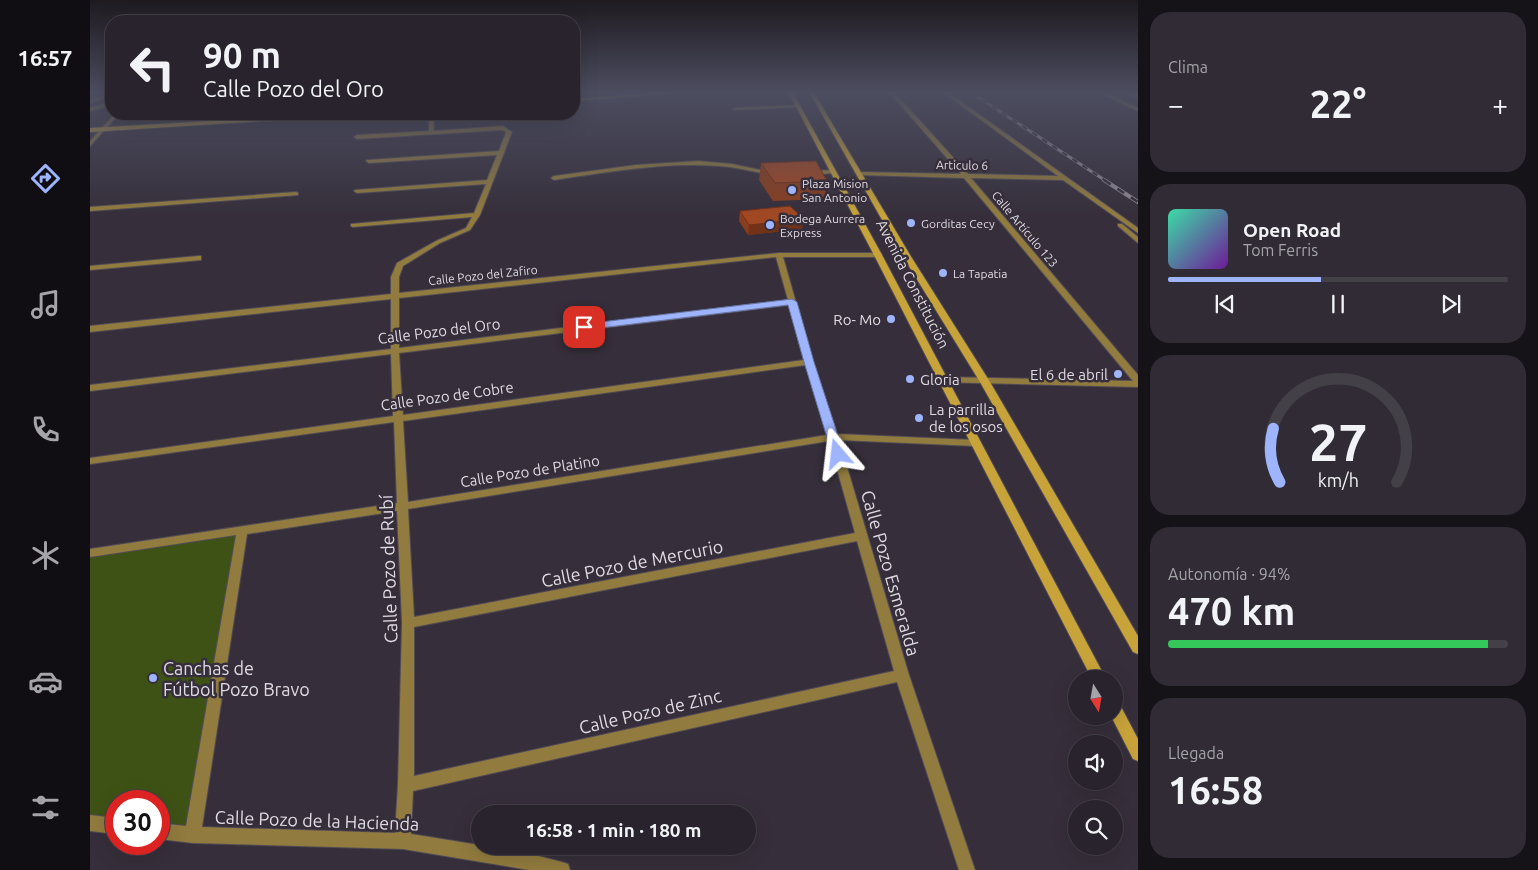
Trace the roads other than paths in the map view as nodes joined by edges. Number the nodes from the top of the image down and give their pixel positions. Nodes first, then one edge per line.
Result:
1 (100, 134) edge
2 (421, 134) edge
3 (508, 134) edge
4 (813, 134) edge
5 (837, 134) edge
6 (928, 134) edge
7 (1002, 134) edge
8 (358, 137) dead end
9 (90, 144) edge
10 (501, 153) junction
11 (369, 161) dead end
12 (833, 172) junction
13 (799, 173) edge
14 (782, 174) edge
15 (861, 174) junction
16 (966, 176) junction
17 (554, 178) dead end
18 (1063, 178) junction
19 (490, 182) junction
20 (357, 191) dead end
21 (296, 194) dead end
22 (1090, 197) junction
23 (90, 209) edge
24 (477, 215) junction
25 (353, 225) dead end
26 (1138, 231) edge
27 (1138, 242) edge
28 (780, 255) junction
29 (878, 255) junction
30 (198, 258) dead end
31 (90, 268) edge
32 (395, 295) junction
33 (792, 302) junction
34 (90, 329) edge
35 (395, 350) junction
36 (809, 362) junction
37 (942, 380) junction
38 (985, 382) junction
39 (1138, 382) edge
40 (90, 388) edge
41 (398, 418) junction
42 (833, 437) junction
43 (976, 443) junction
44 (90, 461) edge
45 (404, 506) junction
46 (242, 531) junction
47 (862, 536) junction
48 (90, 553) edge
49 (408, 624) junction
50 (1138, 648) edge
51 (1094, 670) edge
52 (902, 675) junction
53 (1123, 725) edge
54 (1138, 754) edge
55 (406, 785) junction
56 (90, 823) edge
57 (105, 825) edge
58 (170, 832) edge
59 (193, 835) junction
60 (403, 841) junction
61 (562, 870) edge
62 (967, 870) edge

1 - 9 street
2 - 8 street
3 - 10 street
4 - 12 main road, Avenida Constitución
5 - 15 main road, Avenida Constitución
6 - 16 street, Calle Artículo 123
7 - 18 street
10 - 11 street
10 - 19 street
12 - 13 street
12 - 29 main road, Avenida Constitución
14 - 17 street
15 - 16 street, Articulo 6
15 - 38 main road, Avenida Constitución
16 - 18 street, Articulo 6
16 - 39 street, Calle Artículo 123
18 - 22 street
19 - 20 street
19 - 24 street
21 - 23 street
22 - 26 street
22 - 27 street
24 - 25 street
24 - 32 street, Calle Pozo de Rubí
28 - 29 street, Calle Pozo del Zafiro
28 - 32 street, Calle Pozo del Zafiro
28 - 33 street, Calle Pozo Esmeralda
29 - 37 main road, Avenida Constitución
30 - 31 street
32 - 34 street, Calle Pozo del Zafiro
32 - 35 street, Calle Pozo de Rubí
33 - 35 street, Calle Pozo del Oro
33 - 36 street, Calle Pozo Esmeralda
35 - 40 street, Calle Pozo del Oro
35 - 41 street, Calle Pozo de Rubí
36 - 41 street, Calle Pozo de Cobre
36 - 42 street, Calle Pozo Esmeralda
37 - 38 street
37 - 43 main road, Avenida Constitución
38 - 39 street
38 - 50 main road, Avenida Constitución
41 - 44 street, Calle Pozo de Cobre
41 - 45 street, Calle Pozo de Rubí
42 - 43 street, Calle Pozo de Platino
42 - 45 street, Calle Pozo de Platino
42 - 47 street, Calle Pozo Esmeralda
43 - 51 main road, Avenida Constitución
45 - 46 street, Calle Pozo de Platino
45 - 49 street, Calle Pozo de Rubí
46 - 48 street, Calle Pozo de Platino
46 - 59 street
47 - 49 street, Calle Pozo de Mercurio
47 - 52 street, Calle Pozo Esmeralda
49 - 55 street, Calle Pozo de Rubí
52 - 55 street, Calle Pozo de Zinc
52 - 62 street, Calle Pozo Esmeralda
53 - 54 main road
55 - 60 street, Calle Pozo de Rubí
56 - 57 street
58 - 59 street, Calle Pozo de la Hacienda
59 - 60 street, Calle Pozo de la Hacienda
60 - 61 street, Calle Pozo de la Hacienda

